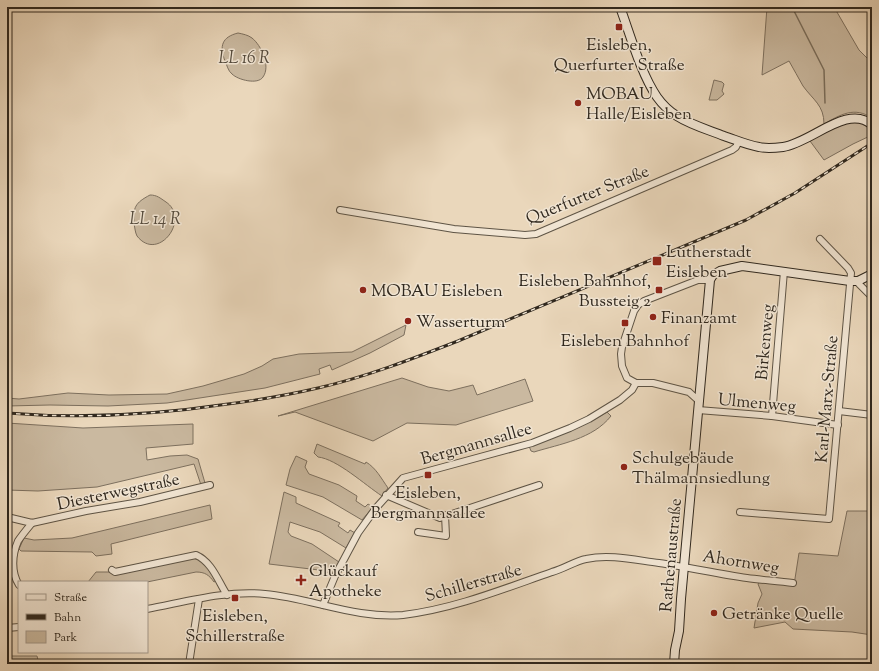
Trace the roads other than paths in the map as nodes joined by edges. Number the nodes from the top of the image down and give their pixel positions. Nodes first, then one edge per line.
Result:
1 (620, 7) edge
2 (872, 125) edge
3 (739, 141) junction
4 (340, 210) dead end
5 (820, 239) dead end
6 (784, 271) junction
7 (872, 274) edge
8 (710, 280) junction
9 (854, 281) junction
10 (872, 296) edge
11 (636, 383) junction
12 (700, 385) junction
13 (689, 392) junction
14 (698, 402) junction
15 (698, 410) junction
16 (839, 411) junction
17 (872, 415) edge
18 (772, 416) junction
19 (838, 424) junction
20 (210, 485) dead end
21 (539, 486) dead end
22 (386, 495) junction
23 (740, 512) dead end
24 (445, 515) junction
25 (7, 517) edge
26 (32, 523) junction
27 (418, 532) dead end
28 (684, 567) junction
29 (112, 570) dead end
30 (7, 575) edge
31 (14, 576) junction
32 (18, 582) edge
33 (793, 583) dead end
34 (227, 595) junction
35 (199, 599) junction
36 (323, 605) junction
37 (148, 609) edge
38 (18, 627) edge
39 (7, 628) edge
40 (189, 664) edge
41 (674, 664) edge

1 - 3 main road
2 - 3 main road
3 - 4 street, Querfurter Straße
5 - 9 street
6 - 8 main road
6 - 9 main road
6 - 18 street, Birkenweg
7 - 9 main road
8 - 11 street
8 - 12 main road, Rathenaustraße
9 - 10 street
9 - 16 street, Karl-Marx-Straße
11 - 13 street
11 - 22 street, Bergmannsallee
12 - 13 street
12 - 14 main road, Rathenaustraße
13 - 14 street
14 - 15 main road, Rathenaustraße
15 - 18 street, Ulmenweg
15 - 28 main road, Rathenaustraße
16 - 17 street
16 - 19 street, Karl-Marx-Straße
18 - 19 street, Ulmenweg
19 - 23 street, Karl-Marx-Straße
20 - 26 street, Diesterwegstraße
21 - 24 street
22 - 24 street
22 - 36 street, Bergmannsallee
24 - 27 street
25 - 26 street, Diesterwegstraße
26 - 31 street
28 - 33 street, Ahornweg
28 - 36 street, Schillerstraße
28 - 41 main road, Rathenaustraße
29 - 34 street
30 - 31 street
31 - 32 street
34 - 35 street, Schillerstraße
34 - 36 street, Schillerstraße
35 - 37 street, Schillerstraße
35 - 40 street
38 - 39 street

